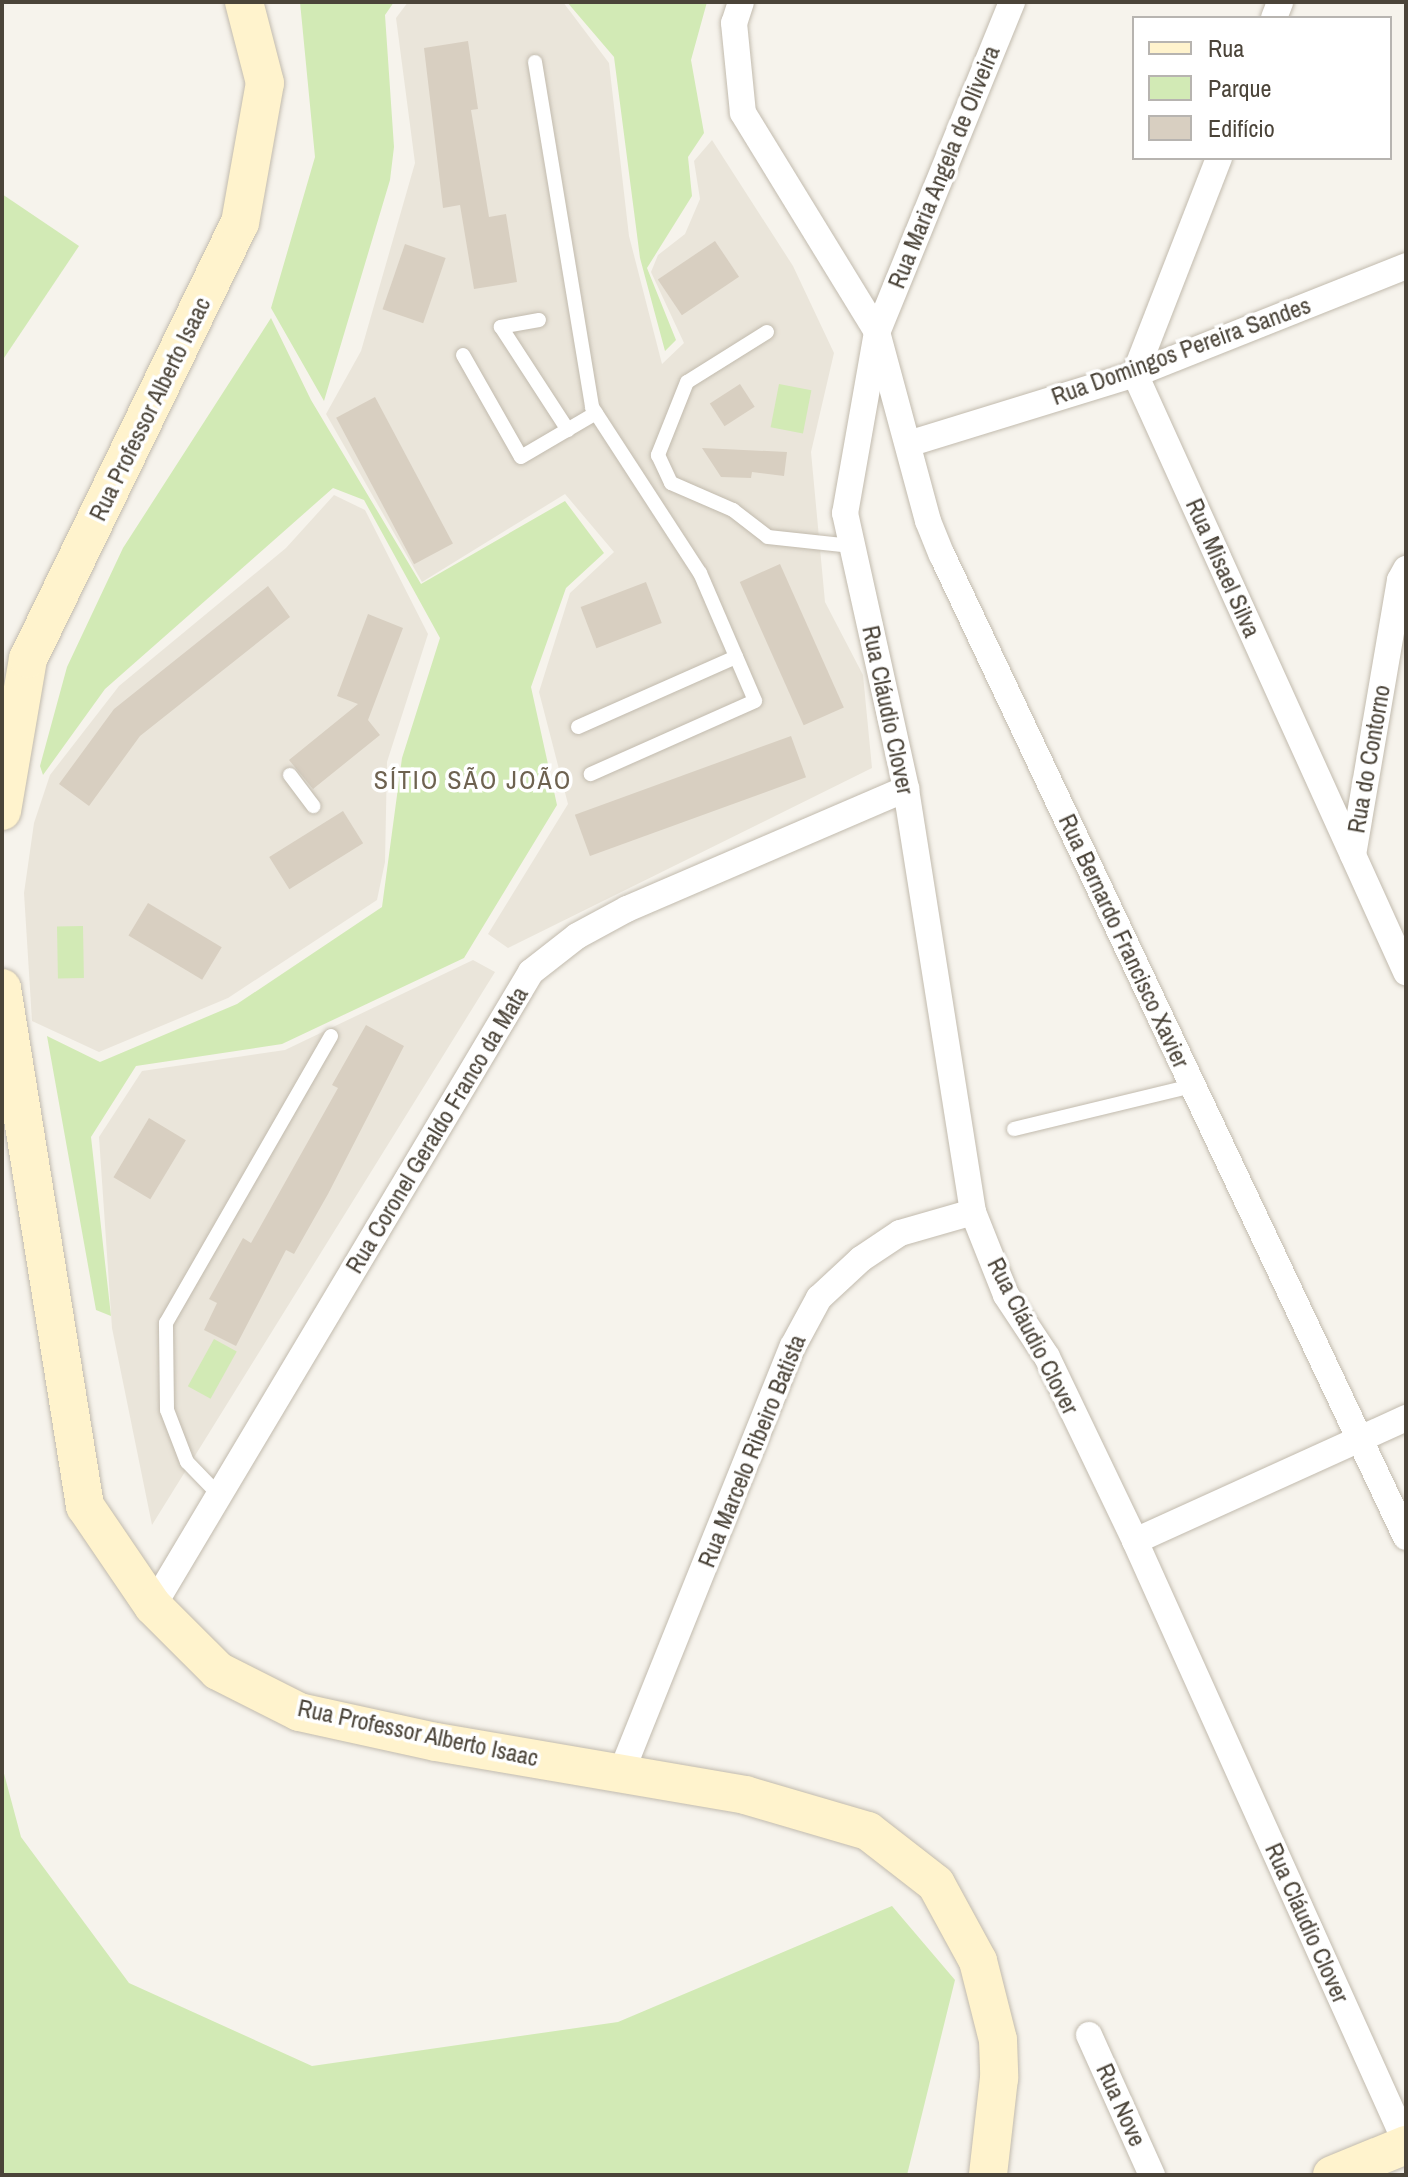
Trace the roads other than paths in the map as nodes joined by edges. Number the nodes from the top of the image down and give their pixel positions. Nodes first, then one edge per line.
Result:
1 (244, 2) edge
2 (741, 2) edge
3 (1012, 2) edge
4 (535, 62) dead end
5 (1218, 160) edge
6 (1406, 266) edge
7 (539, 320) dead end
8 (767, 332) dead end
9 (877, 332) junction
10 (463, 355) dead end
11 (1135, 374) junction
12 (596, 413) junction
13 (568, 430) junction
14 (908, 444) junction
15 (665, 471) junction
16 (642, 484) junction
17 (852, 546) junction
18 (1406, 569) edge
19 (736, 657) junction
20 (578, 727) dead end
21 (591, 774) dead end
22 (290, 775) dead end
23 (906, 789) junction
24 (313, 806) dead end
25 (2, 811) edge
26 (1353, 855) junction
27 (1406, 972) edge
28 (2, 988) edge
29 (331, 1036) dead end
30 (1192, 1086) junction
31 (1014, 1129) dead end
32 (973, 1212) junction
33 (1406, 1418) edge
34 (1359, 1439) junction
35 (219, 1495) junction
36 (1406, 1537) edge
37 (1135, 1541) junction
38 (153, 1606) junction
39 (621, 1773) junction
40 (1089, 2035) dead end
41 (1406, 2144) edge
42 (988, 2175) edge
43 (1152, 2175) edge
44 (1332, 2175) edge

1 - 25 main road, Rua Professor Alberto Isaac
2 - 9 street, Rua Bernardo Francisco Xavier
3 - 9 street, Rua Maria Angela de Oliveira
4 - 12 lane
5 - 11 street
6 - 11 street, Rua Domingos Pereira Sandes
7 - 13 lane
8 - 15 lane
9 - 14 street, Rua Bernardo Francisco Xavier
9 - 17 street, Rua Cláudio Clover
10 - 13 lane
11 - 14 street, Rua Domingos Pereira Sandes
11 - 26 street, Rua Misael Silva
12 - 13 lane
12 - 16 lane
14 - 30 street, Rua Bernardo Francisco Xavier
15 - 16 lane
15 - 17 lane
16 - 19 lane
17 - 23 street, Rua Cláudio Clover
18 - 26 street, Rua do Contorno
19 - 20 lane
19 - 21 lane
22 - 24 lane
23 - 32 street, Rua Cláudio Clover
23 - 35 street, Rua Coronel Geraldo Franco da Mata
26 - 27 street, Rua Misael Silva
28 - 38 main road, Rua Professor Alberto Isaac
29 - 35 lane
30 - 31 lane
30 - 34 street, Rua Bernardo Francisco Xavier
32 - 37 street, Rua Cláudio Clover
32 - 39 street, Rua Marcelo Ribeiro Batista
33 - 34 street
34 - 36 street, Rua Bernardo Francisco Xavier
34 - 37 street
35 - 38 street, Rua Coronel Geraldo Franco da Mata
37 - 41 street, Rua Cláudio Clover
38 - 39 main road, Rua Professor Alberto Isaac
39 - 42 main road, Rua Professor Alberto Isaac
40 - 43 street, Rua Nove
41 - 44 main road

